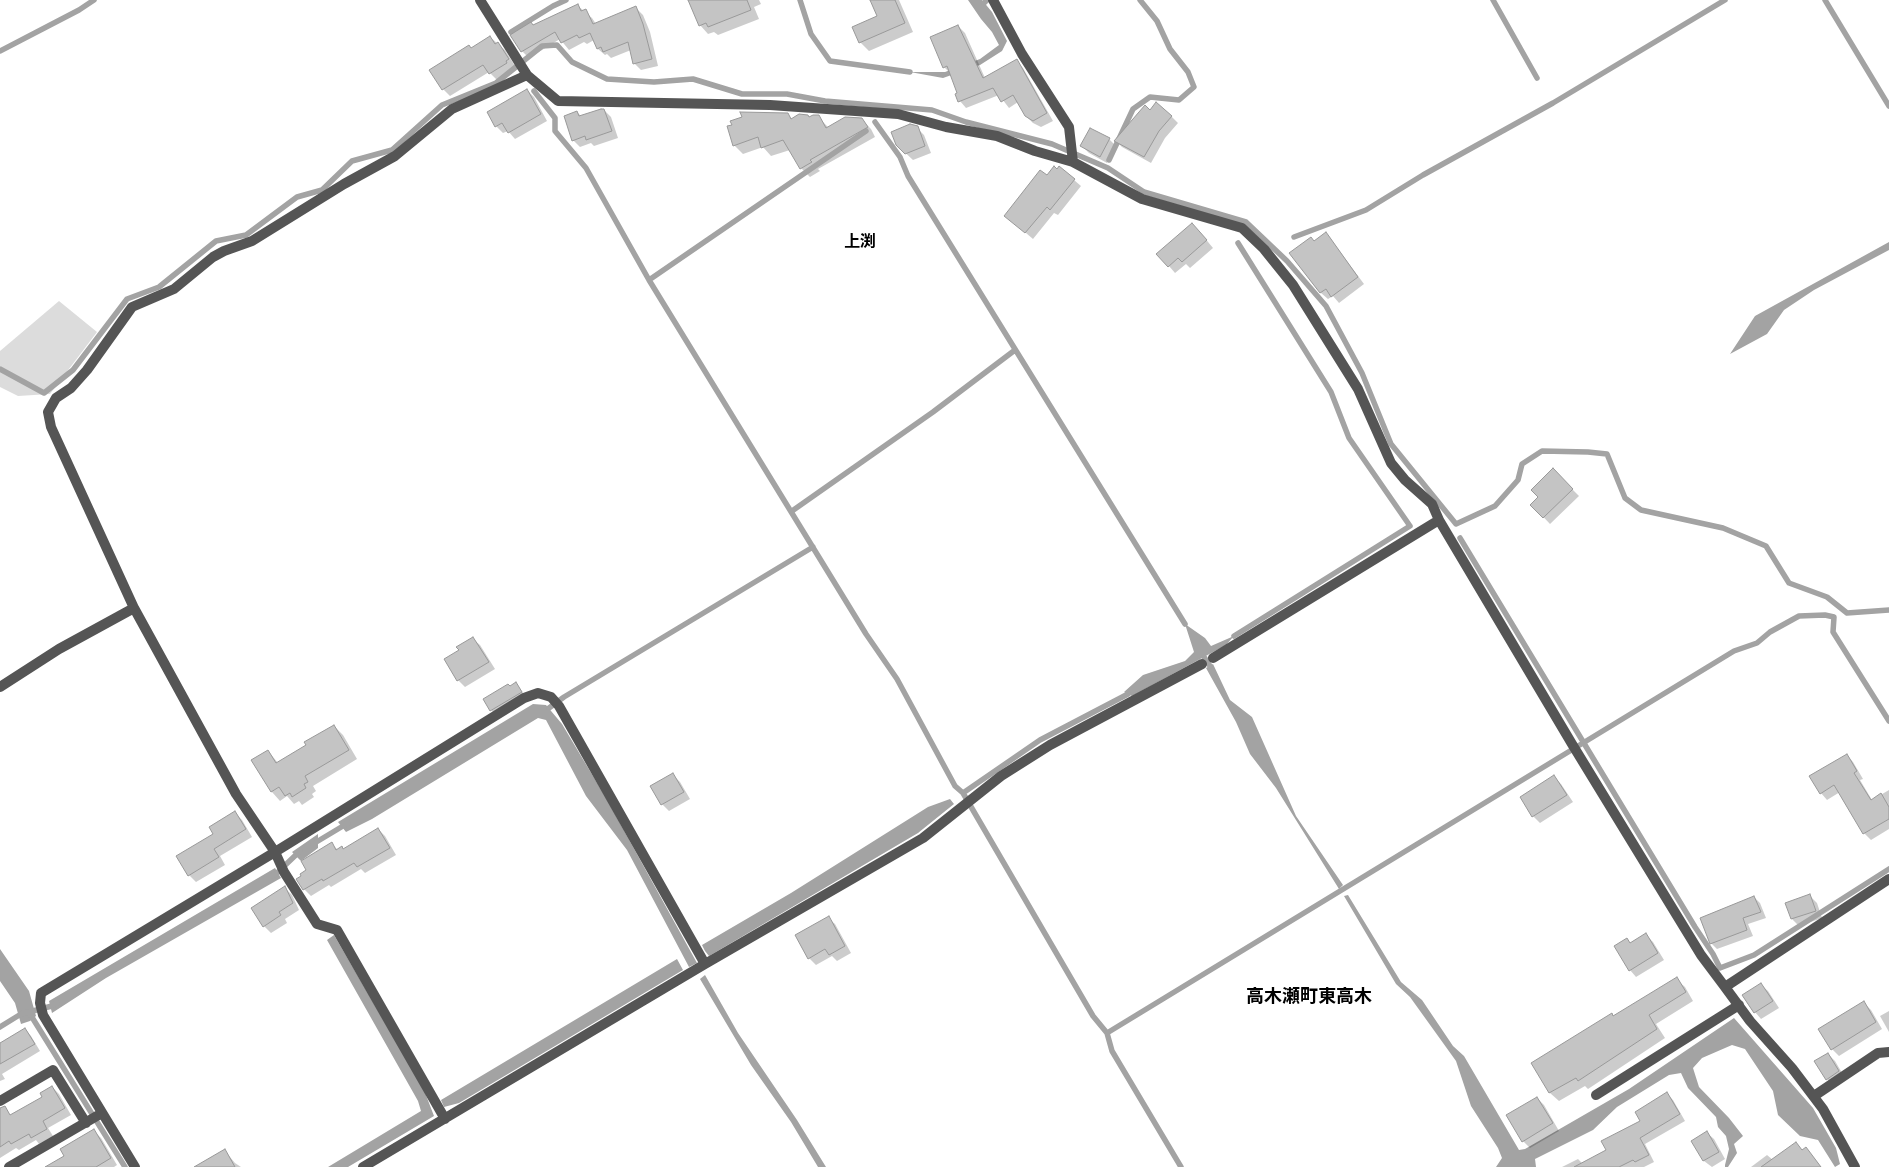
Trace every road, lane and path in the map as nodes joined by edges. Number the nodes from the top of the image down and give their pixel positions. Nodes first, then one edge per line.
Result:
1 (480, 0) edge
2 (994, 1) edge
3 (526, 72) junction
4 (1073, 162) junction
5 (1439, 520) junction
6 (134, 608) junction
7 (1212, 658) dead end
8 (1202, 664) dead end
9 (0, 687) edge
10 (275, 852) junction
11 (1889, 878) edge
12 (703, 965) junction
13 (1725, 987) junction
14 (1739, 1005) junction
15 (1889, 1052) edge
16 (1596, 1094) dead end
17 (1814, 1096) junction
18 (0, 1101) edge
19 (102, 1113) junction
20 (445, 1119) junction
21 (86, 1123) junction
22 (1853, 1166) edge
23 (9, 1167) edge
24 (135, 1167) edge
25 (363, 1167) edge

1 - 3 street
2 - 4 street
3 - 4 street
3 - 6 street
4 - 5 street
5 - 7 street
5 - 13 street
6 - 9 street
6 - 10 street
8 - 12 street
10 - 12 street
10 - 19 street
10 - 20 street
11 - 13 street
12 - 20 street
13 - 14 street
14 - 16 street
14 - 17 street
15 - 17 street
17 - 22 street
18 - 21 street
19 - 21 street
19 - 24 street
20 - 25 street
21 - 23 street

